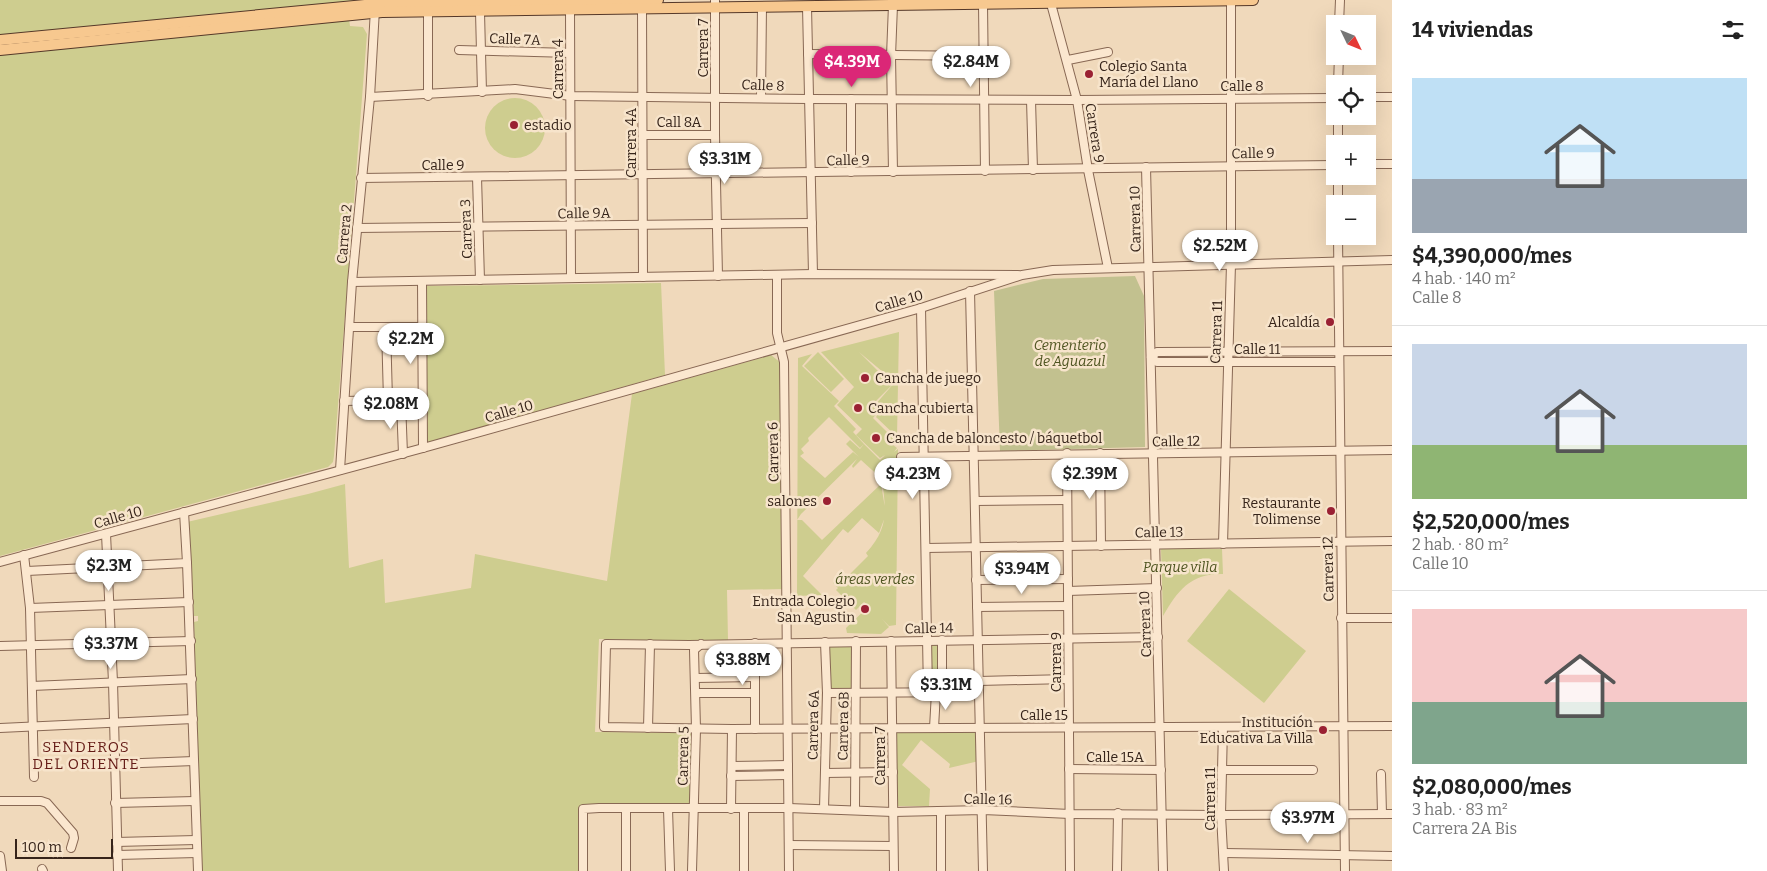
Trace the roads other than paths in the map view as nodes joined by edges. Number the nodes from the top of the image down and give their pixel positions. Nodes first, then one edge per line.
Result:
1 (362, 0) edge
2 (658, 0) edge
3 (1231, 0) edge
4 (1253, 0) edge
5 (1340, 0) edge
6 (516, 1) edge
7 (537, 1) edge
8 (1051, 2) edge
9 (570, 4) edge
10 (715, 4) edge
11 (983, 4) junction
12 (375, 5) edge
13 (425, 5) edge
14 (480, 5) edge
15 (893, 5) junction
16 (762, 6) junction
17 (807, 7) junction
18 (642, 9) junction
19 (1340, 15) edge
20 (0, 40) edge
21 (0, 50) edge
22 (459, 50) dead end
23 (481, 50) junction
24 (1108, 52) dead end
25 (570, 53) junction
26 (808, 54) junction
27 (891, 56) junction
28 (982, 56) junction
29 (1068, 60) junction
30 (482, 92) junction
31 (428, 96) junction
32 (571, 96) junction
33 (644, 96) junction
34 (715, 96) junction
35 (1392, 97) edge
36 (370, 98) junction
37 (761, 98) junction
38 (892, 98) junction
39 (1232, 98) junction
40 (1326, 98) edge
41 (1376, 98) edge
42 (808, 99) junction
43 (851, 99) junction
44 (983, 99) junction
45 (1031, 100) junction
46 (1077, 100) junction
47 (644, 135) junction
48 (715, 135) junction
49 (1376, 164) edge
50 (1392, 164) edge
51 (1326, 165) edge
52 (1232, 166) junction
53 (1146, 167) junction
54 (985, 170) junction
55 (1033, 170) junction
56 (1088, 170) junction
57 (851, 172) junction
58 (892, 172) junction
59 (644, 173) junction
60 (811, 173) junction
61 (716, 174) junction
62 (571, 175) junction
63 (477, 177) junction
64 (361, 178) junction
65 (812, 223) junction
66 (643, 225) junction
67 (717, 225) junction
68 (479, 226) junction
69 (571, 226) junction
70 (357, 228) junction
71 (1338, 245) edge
72 (1392, 260) edge
73 (1337, 262) junction
74 (1232, 264) junction
75 (1108, 268) junction
76 (1148, 268) junction
77 (813, 274) junction
78 (777, 275) junction
79 (1022, 275) junction
80 (718, 276) junction
81 (643, 277) junction
82 (571, 278) junction
83 (480, 280) junction
84 (422, 281) junction
85 (352, 282) junction
86 (970, 291) junction
87 (921, 308) junction
88 (350, 327) junction
89 (386, 327) junction
90 (422, 328) junction
91 (781, 348) junction
92 (1228, 351) junction
93 (1392, 351) edge
94 (1338, 352) junction
95 (1151, 357) junction
96 (1228, 362) junction
97 (1339, 362) junction
98 (388, 400) junction
99 (344, 401) junction
100 (423, 448) junction
101 (1339, 450) junction
102 (1392, 450) edge
103 (1067, 453) junction
104 (1100, 453) junction
105 (1226, 453) junction
106 (403, 454) junction
107 (1153, 454) junction
108 (974, 455) junction
109 (901, 457) dead end
110 (924, 457) junction
111 (340, 470) junction
112 (1067, 500) junction
113 (975, 501) junction
114 (184, 512) junction
115 (106, 534) junction
116 (1392, 541) edge
117 (1340, 542) junction
118 (1223, 544) junction
119 (1156, 545) junction
120 (1068, 546) junction
121 (1101, 546) junction
122 (976, 547) junction
123 (926, 548) junction
124 (24, 555) junction
125 (0, 562) edge
126 (187, 563) junction
127 (108, 567) junction
128 (27, 571) junction
129 (1068, 578) junction
130 (976, 580) junction
131 (1157, 588) junction
132 (1068, 591) junction
133 (189, 602) junction
134 (110, 603) junction
135 (1068, 606) junction
136 (977, 607) junction
137 (30, 608) junction
138 (1341, 618) junction
139 (1392, 618) edge
140 (1158, 637) junction
141 (1068, 638) junction
142 (928, 640) junction
143 (942, 640) junction
144 (978, 640) junction
145 (191, 641) junction
146 (856, 641) junction
147 (891, 641) junction
148 (111, 642) junction
149 (787, 642) junction
150 (825, 642) junction
151 (755, 643) junction
152 (650, 644) junction
153 (700, 644) junction
154 (0, 646) edge
155 (31, 646) junction
156 (754, 677) junction
157 (696, 678) junction
158 (192, 679) junction
159 (1068, 679) junction
160 (979, 681) junction
161 (113, 682) junction
162 (32, 686) junction
163 (696, 692) junction
164 (936, 692) junction
165 (979, 692) junction
166 (754, 693) junction
167 (827, 693) junction
168 (857, 693) junction
169 (892, 693) junction
170 (193, 719) junction
171 (113, 721) junction
172 (33, 726) junction
173 (1392, 726) edge
174 (1160, 727) junction
175 (1223, 727) junction
176 (1343, 727) junction
177 (0, 728) edge
178 (648, 728) junction
179 (893, 728) junction
180 (934, 728) junction
181 (980, 728) junction
182 (1069, 728) junction
183 (696, 729) junction
184 (732, 729) junction
185 (755, 729) junction
186 (789, 729) junction
187 (826, 729) junction
188 (857, 729) junction
189 (194, 762) junction
190 (116, 764) junction
191 (788, 765) junction
192 (732, 766) junction
193 (1069, 769) junction
194 (1161, 770) junction
195 (1222, 770) junction
196 (1313, 770) dead end
197 (825, 772) junction
198 (855, 772) junction
199 (893, 772) junction
200 (1381, 774) dead end
201 (732, 776) junction
202 (788, 776) junction
203 (34, 777) dead end
204 (0, 801) edge
205 (195, 801) junction
206 (116, 804) junction
207 (626, 808) junction
208 (789, 808) junction
209 (668, 809) junction
210 (694, 809) junction
211 (731, 809) junction
212 (744, 809) junction
213 (824, 809) junction
214 (855, 810) junction
215 (983, 810) junction
216 (941, 811) junction
217 (893, 812) junction
218 (1118, 813) junction
219 (1162, 813) junction
220 (1070, 814) junction
221 (1345, 814) junction
222 (1382, 814) junction
223 (1392, 814) edge
224 (1221, 815) junction
225 (196, 840) junction
226 (116, 842) junction
227 (789, 845) junction
228 (893, 846) junction
229 (70, 848) dead end
230 (197, 853) junction
231 (1224, 853) junction
232 (117, 855) junction
233 (0, 856) edge
234 (1344, 856) junction
235 (1392, 856) edge
236 (2, 871) edge
237 (118, 871) edge
238 (198, 871) edge
239 (583, 871) edge
240 (626, 871) edge
241 (670, 871) edge
242 (692, 871) edge
243 (744, 871) edge
244 (789, 871) edge
245 (894, 871) edge
246 (941, 871) edge
247 (983, 871) edge
248 (1070, 871) edge
249 (1116, 871) edge
250 (1163, 871) edge
251 (1224, 871) edge
252 (1345, 871) edge

1 - 12 street
2 - 9 main road
3 - 4 main road
3 - 8 main road
3 - 39 street, Carrera 11
5 - 19 street
6 - 7 main road
6 - 14 main road
7 - 9 main road
8 - 11 main road
8 - 29 street, Carrera 9
9 - 14 main road
9 - 18 main road
9 - 25 street, Carrera 4
10 - 16 main road
10 - 18 main road
10 - 34 street, Carrera 7
11 - 15 main road
11 - 28 street
12 - 13 main road
12 - 20 main road
12 - 21 main road
12 - 36 street, Carrera 2
13 - 14 main road
13 - 31 street
14 - 23 street
15 - 17 main road
15 - 27 street
16 - 17 main road
16 - 37 street
17 - 26 street
18 - 33 street, Carrera 4A
22 - 23 street, Calle 7A
23 - 25 street, Calle 7A
23 - 30 street
24 - 29 street
25 - 32 street, Carrera 4
26 - 27 street
26 - 42 street
27 - 28 street
27 - 38 street
28 - 44 street
29 - 46 street, Carrera 9
30 - 31 street, Calle 8
30 - 32 street, Calle 8
31 - 36 street, Calle 8
32 - 33 street, Calle 8
32 - 62 street, Carrera 4
33 - 34 street, Calle 8
33 - 47 street, Carrera 4A
34 - 37 street, Calle 8
34 - 48 street
35 - 41 street
36 - 64 street, Carrera 2
37 - 42 street, Calle 8
38 - 43 street, Calle 8
38 - 44 street, Calle 8
38 - 58 street
39 - 40 street, Calle 8
39 - 46 street, Calle 8
39 - 52 street, Carrera 11
42 - 43 street, Calle 8
42 - 60 street
43 - 57 street
44 - 45 street, Calle 8
44 - 54 street
45 - 46 street, Calle 8
45 - 55 street
46 - 56 street, Carrera 9
47 - 48 street, Call 8A
47 - 59 street, Carrera 4A
48 - 61 street
49 - 50 street
51 - 52 street, Calle 9
52 - 53 street, Calle 9
52 - 74 street, Carrera 11
53 - 56 street, Calle 9
53 - 76 street, Carrera 10
54 - 55 street, Calle 9
54 - 58 street, Calle 9
55 - 56 street, Calle 9
56 - 75 street, Carrera 9
57 - 58 street, Calle 9
57 - 60 street, Calle 9
59 - 61 street, Calle 9
59 - 62 street, Calle 9
59 - 66 street, Carrera 4A
60 - 61 street, Calle 9
60 - 65 street
61 - 67 street
62 - 63 street, Calle 9
62 - 69 street, Carrera 4
63 - 64 street, Calle 9
63 - 68 street, Carrera 3
64 - 70 street, Carrera 2
65 - 67 street, Calle 9A
65 - 77 street
66 - 67 street, Calle 9A
66 - 69 street, Calle 9A
66 - 81 street, Carrera 4A
67 - 80 street
68 - 69 street, Calle 9A
68 - 70 street, Calle 9A
68 - 83 street, Carrera 3
69 - 82 street, Carrera 4
70 - 85 street, Carrera 2
71 - 73 street, Carrera 12
72 - 73 street, Calle 10
73 - 74 street, Calle 10
73 - 94 street, Carrera 12
74 - 76 street, Calle 10
74 - 92 street, Carrera 11
75 - 76 street, Calle 10
75 - 79 street, Calle 10
76 - 95 street, Carrera 10
77 - 78 street, Calle 10
77 - 79 street, Calle 10
78 - 80 street, Calle 10
78 - 91 street, Carrera 6
79 - 86 street, Calle 10
80 - 81 street, Calle 10
81 - 82 street, Calle 10
82 - 83 street, Calle 10
83 - 84 street, Calle 10
84 - 85 street, Calle 10
84 - 90 street
85 - 88 street, Carrera 2
86 - 87 street, Calle 10
86 - 108 street
87 - 91 street, Calle 10
87 - 110 street
88 - 89 street
88 - 99 street, Carrera 2
89 - 90 street
89 - 98 street
90 - 100 street
91 - 100 street, Calle 10
91 - 149 street, Carrera 6
92 - 94 street, Calle 11
92 - 95 street, Calle 11
92 - 96 street, Carrera 11
93 - 94 street, Calle 11
94 - 97 street, Carrera 12
95 - 96 street, Calle 11
95 - 107 street, Carrera 10
96 - 97 street, Calle 11
96 - 105 street, Carrera 11
97 - 101 street, Carrera 12
98 - 99 street
98 - 106 street
99 - 111 street, Carrera 2
100 - 106 street, Calle 10
101 - 102 street, Calle 12
101 - 105 street, Calle 12
101 - 117 street, Carrera 12
103 - 104 street, Calle 12
103 - 108 street, Calle 12
103 - 112 street, Carrera 9
104 - 107 street, Calle 12
104 - 121 street
105 - 107 street, Calle 12
105 - 118 street, Carrera 11
106 - 111 street, Calle 10
107 - 119 street, Carrera 10
108 - 110 street, Calle 12
108 - 113 street
109 - 110 street, Calle 12
110 - 123 street
111 - 114 street, Calle 10
112 - 113 street
112 - 120 street, Carrera 9
113 - 122 street
114 - 115 street, Calle 10
114 - 126 street
115 - 124 street, Calle 10
115 - 127 street
116 - 117 street, Calle 13
117 - 118 street, Calle 13
117 - 138 street, Carrera 12
118 - 119 street, Calle 13
119 - 121 street, Calle 13
119 - 131 street, Carrera 10
120 - 121 street, Calle 13
120 - 122 street, Calle 13
120 - 129 street, Carrera 9
122 - 123 street, Calle 13
122 - 130 street
123 - 142 street
124 - 125 street, Calle 10
124 - 128 street
126 - 127 street
126 - 133 street
127 - 128 street
127 - 134 street
128 - 137 street
129 - 130 street
129 - 132 street, Carrera 9
130 - 136 street
131 - 132 street
131 - 140 street, Carrera 10
132 - 135 street, Carrera 9
133 - 134 street
133 - 145 street
134 - 137 street
134 - 148 street
135 - 136 street
135 - 141 street, Carrera 9
136 - 144 street
137 - 155 street
138 - 139 street
138 - 176 street, Carrera 12
140 - 141 street, Calle 14
140 - 174 street, Carrera 10
141 - 144 street, Calle 14
141 - 159 street, Carrera 9
142 - 143 street, Calle 14
142 - 147 street, Calle 14
142 - 164 street
143 - 144 street, Calle 14
143 - 164 street
144 - 160 street
145 - 148 street
145 - 158 street
146 - 147 street, Calle 14
146 - 150 street, Calle 14
146 - 168 street, Carrera 6B
147 - 169 street, Carrera 7
148 - 155 street
148 - 161 street
149 - 150 street, Calle 14
149 - 151 street, Calle 14
149 - 186 street, Carrera 6
150 - 167 street, Carrera 6A
151 - 153 street, Calle 14
151 - 156 street
152 - 153 street, Calle 14
152 - 178 street
152 - 178 street, Calle 15
153 - 157 street, Carrera 5
154 - 155 street
155 - 162 street
156 - 157 street
156 - 166 street
157 - 163 street, Carrera 5
158 - 161 street
158 - 170 street
159 - 160 street
159 - 182 street, Carrera 9
160 - 165 street
161 - 162 street
161 - 171 street
162 - 172 street
163 - 166 street
163 - 183 street, Carrera 5
164 - 165 street
164 - 169 street
164 - 180 street
165 - 181 street
166 - 185 street
167 - 168 street
167 - 187 street, Carrera 6A
168 - 169 street
168 - 188 street, Carrera 6B
169 - 179 street, Carrera 7
170 - 171 street
170 - 189 street
171 - 172 street
171 - 190 street
172 - 177 street
172 - 203 street
173 - 176 street, Calle 15
174 - 175 street, Calle 15
174 - 182 street, Calle 15
174 - 194 street, Carrera 10
175 - 176 street, Calle 15
175 - 195 street, Carrera 11
176 - 221 street, Carrera 12
178 - 183 street, Calle 15
179 - 180 street, Calle 15
179 - 188 street, Calle 15
179 - 199 street, Carrera 7
180 - 181 street, Calle 15
181 - 182 street, Calle 15
181 - 215 street
182 - 193 street, Carrera 9
183 - 184 street, Calle 15
183 - 210 street, Carrera 5
184 - 185 street, Calle 15
184 - 192 street
185 - 186 street, Calle 15
186 - 187 street, Calle 15
186 - 191 street, Carrera 6
187 - 188 street, Calle 15
187 - 197 street, Carrera 6A
188 - 198 street, Carrera 6B
189 - 190 street
189 - 205 street
190 - 206 street
191 - 192 street
191 - 202 street, Carrera 6
192 - 201 street
193 - 194 street, Calle 15A
193 - 220 street, Carrera 9
194 - 219 street, Carrera 10
195 - 196 street
195 - 224 street, Carrera 11
197 - 198 street
197 - 213 street, Carrera 6A
198 - 199 street
198 - 214 street, Carrera 6B
199 - 217 street, Carrera 7
200 - 222 street
201 - 202 street
201 - 211 street
202 - 208 street, Carrera 6
204 - 229 street
205 - 206 street
205 - 225 street
206 - 226 street
207 - 209 street, Calle 16
207 - 239 street, Calle 16
207 - 240 street
208 - 212 street, Calle 16
208 - 213 street, Calle 16
208 - 227 street, Carrera 6
209 - 210 street, Calle 16
209 - 241 street
210 - 211 street, Calle 16
210 - 242 street, Carrera 5
211 - 212 street, Calle 16
212 - 243 street
213 - 214 street, Calle 16
214 - 217 street, Calle 16
215 - 216 street, Calle 16
215 - 220 street, Calle 16
215 - 247 street
216 - 217 street, Calle 16
216 - 246 street
217 - 228 street, Carrera 7
218 - 219 street, Calle 16
218 - 220 street, Calle 16
218 - 249 street
219 - 224 street, Calle 16
219 - 250 street, Carrera 10
220 - 248 street, Carrera 9
221 - 222 street, Calle 16
221 - 224 street, Calle 16
221 - 234 street, Carrera 12
222 - 223 street, Calle 16
224 - 231 street, Carrera 11
225 - 226 street
225 - 230 street
226 - 232 street
227 - 228 street
227 - 244 street, Carrera 6
228 - 245 street, Carrera 7
230 - 232 street
230 - 238 street
231 - 234 street
231 - 251 street, Carrera 11
232 - 237 street
233 - 236 street
234 - 235 street
234 - 252 street, Carrera 12

